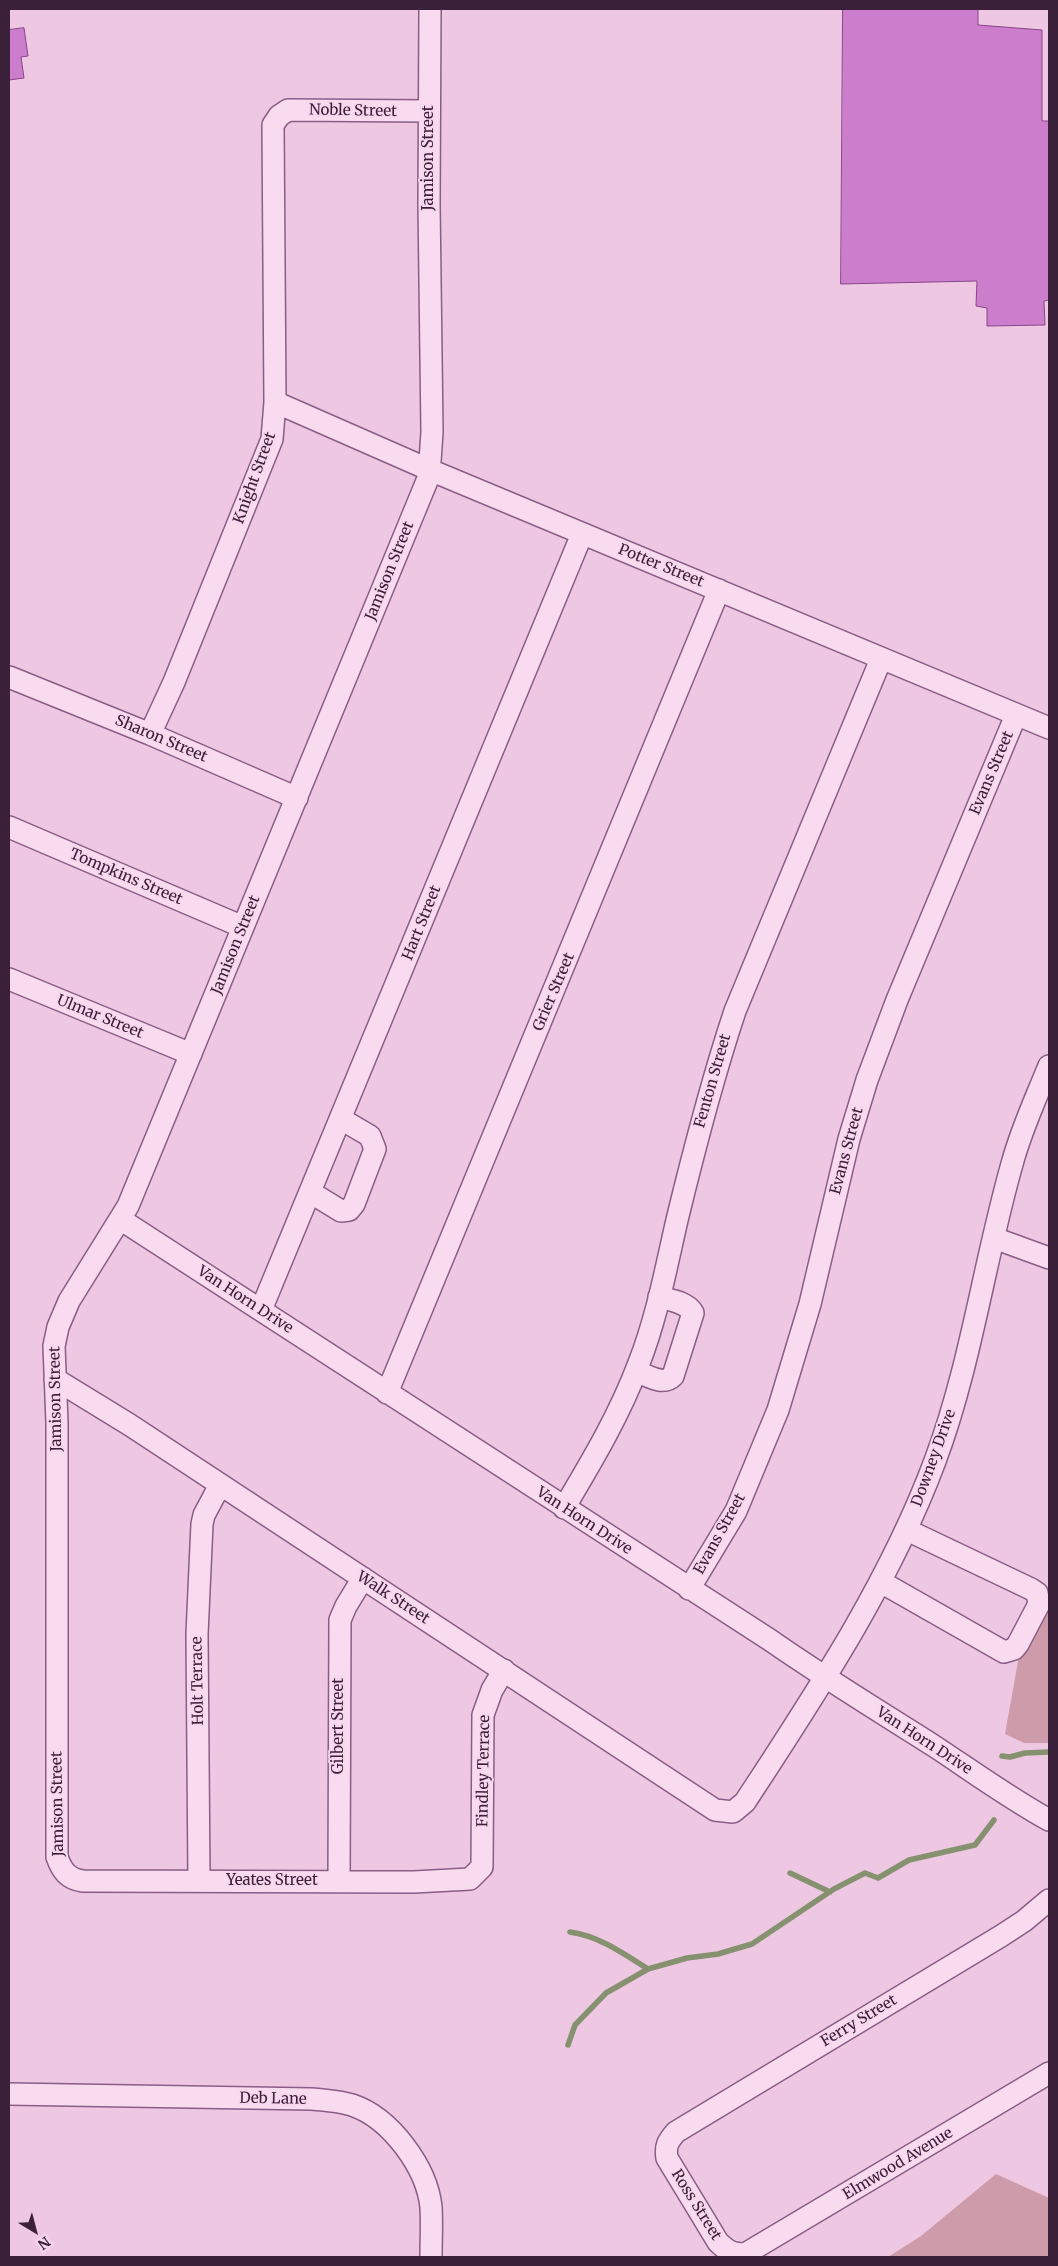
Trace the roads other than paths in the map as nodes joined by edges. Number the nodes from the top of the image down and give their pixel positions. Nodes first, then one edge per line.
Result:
1 (430, 9) edge
2 (429, 112) junction
3 (279, 116) joint
4 (274, 402) junction
5 (430, 470) junction
6 (582, 534) junction
7 (719, 590) junction
8 (881, 659) junction
9 (17, 680) edge
10 (1016, 715) junction
11 (1049, 728) edge
12 (150, 734) junction
13 (297, 798) junction
14 (9, 827) edge
15 (243, 927) junction
16 (9, 979) edge
17 (191, 1054) junction
18 (1049, 1066) edge
19 (1042, 1106) edge
20 (341, 1119) junction
21 (310, 1192) junction
22 (120, 1219) junction
23 (994, 1238) junction
24 (1049, 1258) edge
25 (659, 1297) junction
26 (261, 1310) junction
27 (636, 1371) junction
28 (55, 1379) junction
29 (387, 1393) junction
30 (220, 1485) junction
31 (564, 1508) junction
32 (907, 1530) junction
33 (362, 1578) junction
34 (881, 1582) junction
35 (689, 1589) junction
36 (504, 1670) junction
37 (825, 1679) junction
38 (733, 1812) joint
39 (1049, 1820) edge
40 (476, 1873) joint
41 (68, 1876) joint
42 (199, 1881) junction
43 (339, 1881) junction
44 (1049, 1900) edge
45 (1049, 2073) edge
46 (9, 2094) edge
47 (668, 2140) joint
48 (745, 2254) joint
49 (431, 2257) edge

1 - 2 street, Jamison Street
2 - 3 street, Noble Street
2 - 5 street, Jamison Street
3 - 4 street, Knight Street
4 - 5 street, Potter Street
4 - 12 street, Knight Street
5 - 6 street, Potter Street
5 - 13 street, Jamison Street
6 - 7 street, Potter Street
6 - 20 street, Hart Street
7 - 8 street, Potter Street
7 - 29 street, Grier Street
8 - 10 street, Potter Street
8 - 25 street, Fenton Street
9 - 12 street, Sharon Street
10 - 11 street, Potter Street
10 - 35 street, Evans Street
12 - 13 street, Sharon Street
13 - 15 street, Jamison Street
14 - 15 street, Tompkins Street
15 - 17 street, Jamison Street
16 - 17 street, Ulmar Street
17 - 22 street, Jamison Street
18 - 19 street, Downey Drive
19 - 23 street, Downey Drive
20 - 21 street, Hart Street
20 - 21 street
21 - 26 street, Hart Street
22 - 26 street, Van Horn Drive
22 - 28 street, Jamison Street
23 - 24 street
23 - 32 street, Downey Drive
25 - 27 street, Fenton Street
25 - 27 street
26 - 29 street, Van Horn Drive
27 - 31 street, Fenton Street
28 - 30 street, Walk Street
28 - 41 street, Jamison Street
29 - 31 street, Van Horn Drive
30 - 33 street, Walk Street
30 - 42 street, Holt Terrace
31 - 35 street, Van Horn Drive
32 - 34 street, Downey Drive
32 - 34 street
33 - 36 street, Walk Street
33 - 43 street, Gilbert Street
34 - 37 street, Downey Drive
35 - 37 street, Van Horn Drive
36 - 38 street, Walk Street
36 - 40 street, Findley Terrace
37 - 38 street, Downey Drive
37 - 39 street, Van Horn Drive
40 - 43 street, Yeates Street
41 - 42 street, Yeates Street
42 - 43 street, Yeates Street
44 - 47 street, Ferry Street
45 - 48 street, Elmwood Avenue
46 - 49 street, Deb Lane
47 - 48 street, Ross Street

